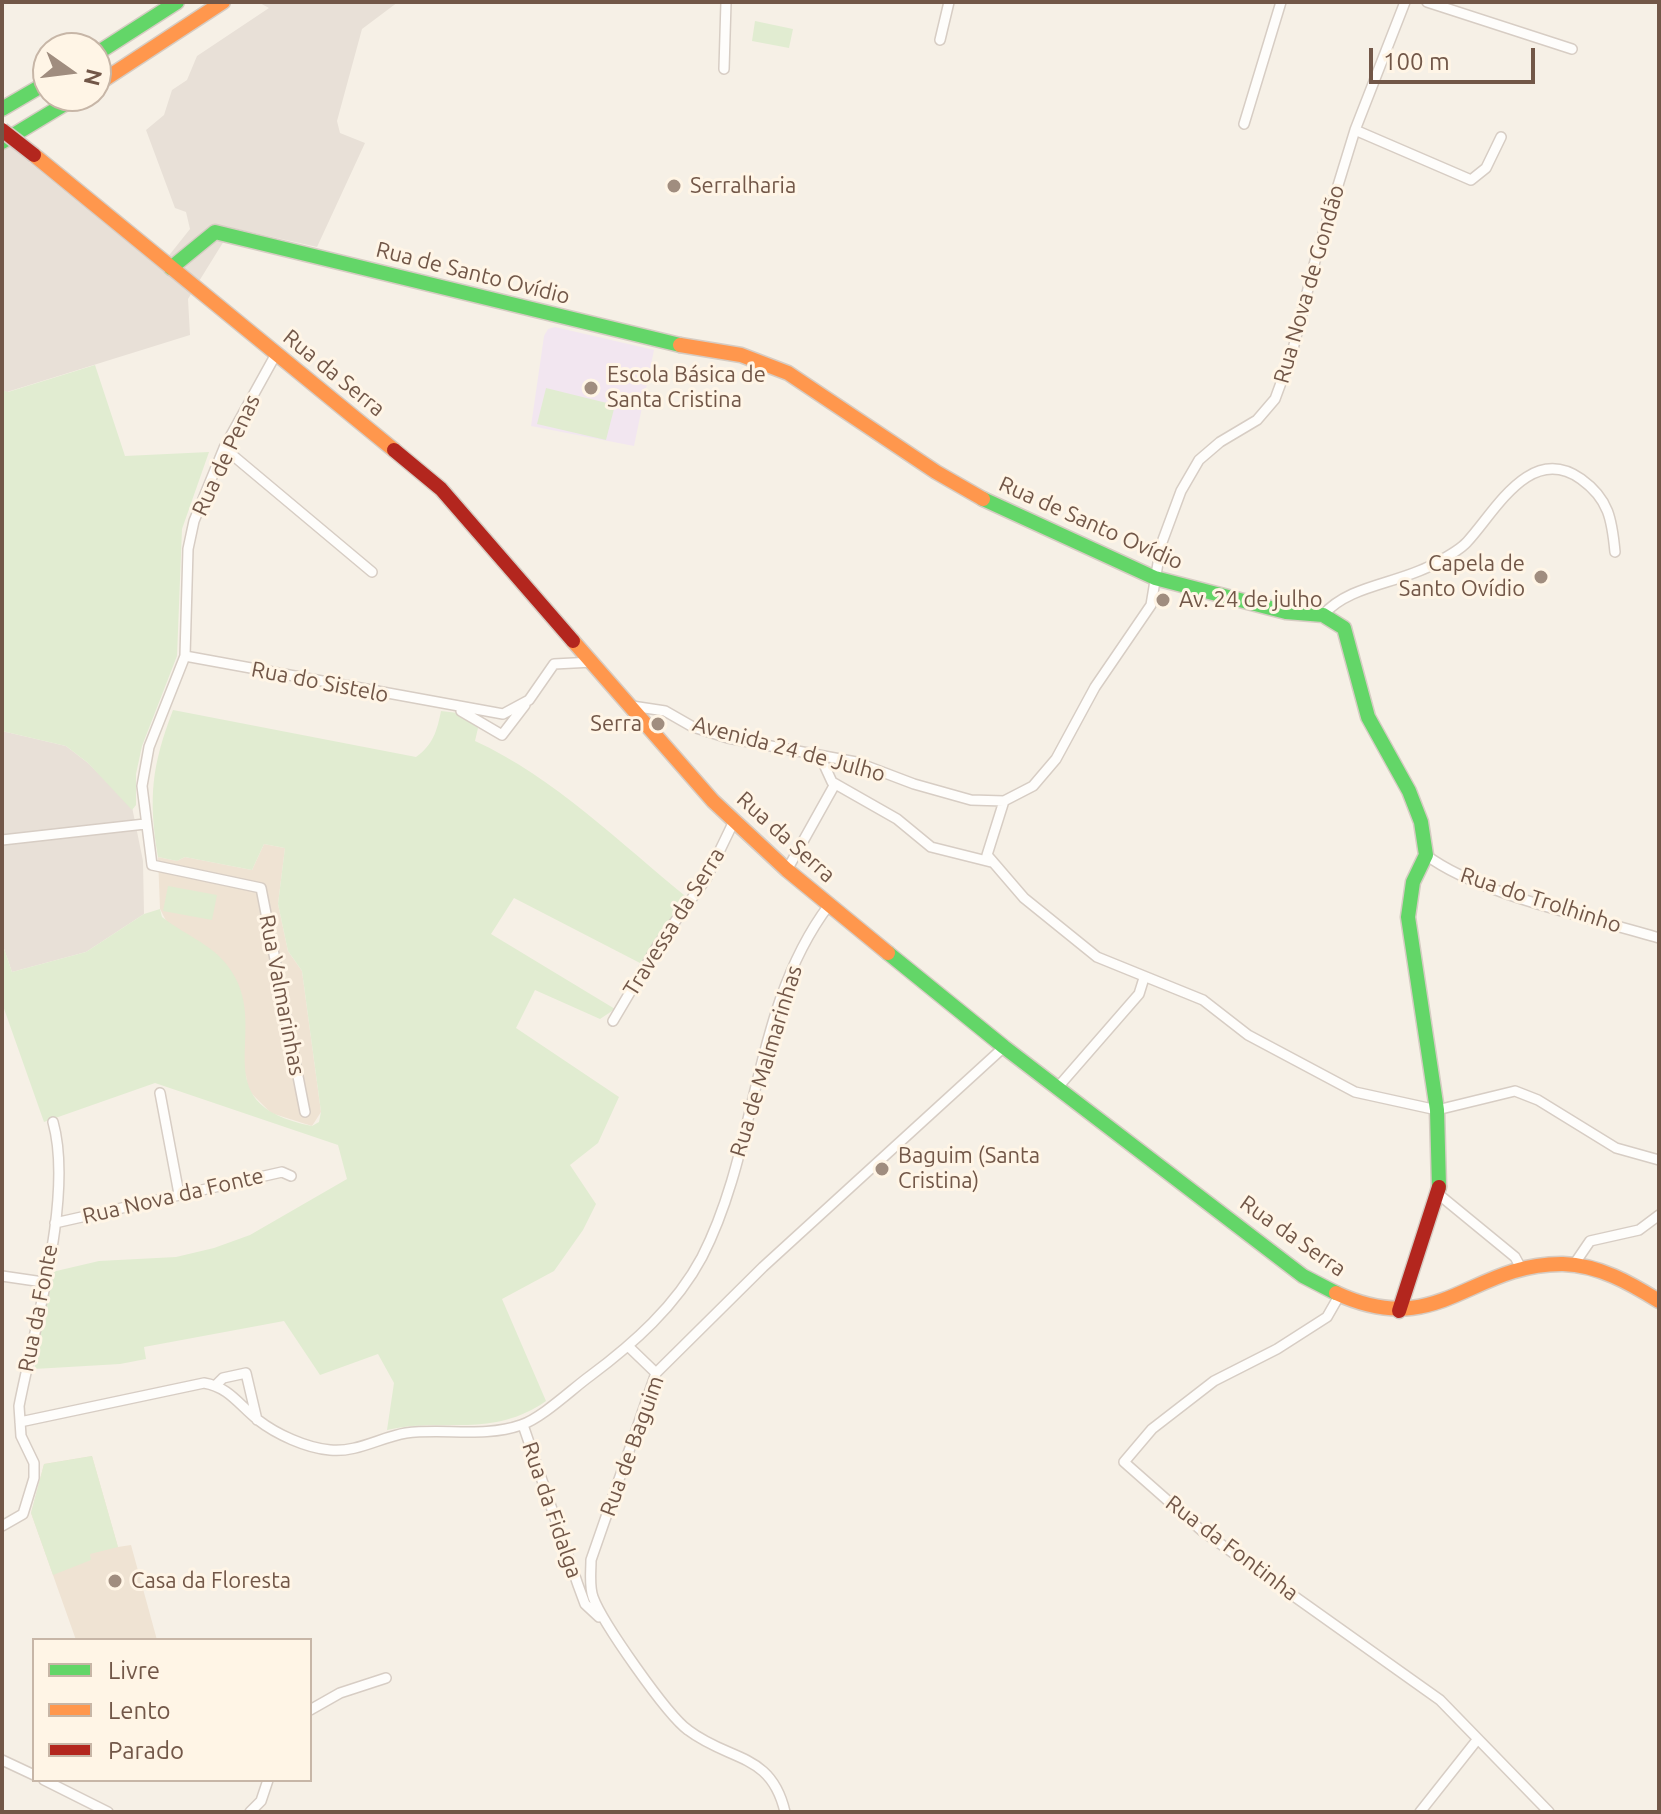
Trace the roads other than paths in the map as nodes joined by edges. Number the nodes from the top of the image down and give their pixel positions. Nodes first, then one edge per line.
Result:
1 (177, 2) edge
2 (223, 2) edge
3 (726, 2) edge
4 (949, 2) edge
5 (1281, 2) edge
6 (1405, 2) edge
7 (1427, 2) edge
8 (940, 40) dead end
9 (112, 44) edge
10 (1572, 49) dead end
11 (724, 69) dead end
12 (112, 75) edge
13 (32, 91) edge
14 (2, 109) edge
15 (52, 112) edge
16 (1244, 124) dead end
17 (2, 130) edge
18 (1355, 130) junction
19 (1501, 137) dead end
20 (2, 142) edge
21 (171, 268) junction
22 (276, 354) junction
23 (224, 448) junction
24 (1615, 552) dead end
25 (372, 572) dead end
26 (1155, 578) junction
27 (1323, 615) junction
28 (185, 656) junction
29 (593, 662) junction
30 (529, 700) junction
31 (632, 706) junction
32 (454, 708) junction
33 (821, 758) junction
34 (835, 784) junction
35 (1004, 801) junction
36 (734, 821) junction
37 (145, 824) junction
38 (2, 840) edge
39 (1426, 855) junction
40 (991, 862) junction
41 (787, 870) junction
42 (829, 905) junction
43 (1659, 938) edge
44 (1144, 978) junction
45 (613, 1021) dead end
46 (1004, 1047) junction
47 (1058, 1087) junction
48 (160, 1093) dead end
49 (1437, 1110) junction
50 (305, 1112) dead end
51 (53, 1122) dead end
52 (1659, 1160) edge
53 (291, 1176) dead end
54 (1437, 1193) junction
55 (179, 1194) junction
56 (1659, 1215) edge
57 (55, 1223) junction
58 (1575, 1263) junction
59 (1521, 1268) junction
60 (2, 1276) edge
61 (43, 1282) junction
62 (1339, 1296) junction
63 (1659, 1301) edge
64 (1399, 1311) junction
65 (629, 1347) junction
66 (656, 1373) junction
67 (216, 1385) junction
68 (257, 1420) junction
69 (20, 1422) junction
70 (523, 1425) junction
71 (2, 1526) edge
72 (603, 1621) junction
73 (386, 1678) dead end
74 (312, 1709) edge
75 (1477, 1740) junction
76 (2, 1760) edge
77 (32, 1774) edge
78 (48, 1782) edge
79 (267, 1782) edge
80 (1546, 1811) edge
81 (108, 1812) edge
82 (250, 1812) edge
83 (786, 1812) edge
84 (1420, 1812) edge

1 - 9 main road
2 - 12 main road
3 - 11 street
4 - 8 street
5 - 16 street
6 - 18 street, Rua Nova de Gondão
7 - 10 street
13 - 14 main road
15 - 20 main road
17 - 21 main road, Rua da Serra, bridge
18 - 19 street
18 - 26 street, Rua Nova de Gondão
21 - 22 main road, Rua da Serra
21 - 26 main road, Rua de Santo Ovídio
22 - 23 street, Rua de Penas
22 - 29 main road, Rua da Serra
23 - 25 street
23 - 28 street, Rua de Penas
24 - 27 street
26 - 27 main road, Rua de Santo Ovídio
26 - 35 street
27 - 39 main road
28 - 32 street, Rua do Sistelo
28 - 37 street, Rua de Penas
29 - 30 street, Rua do Sistelo
29 - 31 main road, Rua da Serra
30 - 32 street, Rua do Sistelo
30 - 32 street, Rua do Sistelo
31 - 33 street, Avenida 24 de Julho
31 - 36 main road, Rua da Serra
33 - 34 street
33 - 35 street, Avenida 24 de Julho
34 - 40 street
34 - 41 street
35 - 40 street
36 - 41 main road, Rua da Serra
36 - 45 street, Travessa da Serra
37 - 38 street
37 - 50 street, Rua Valmarinhas
39 - 43 street, Rua do Trolhinho
39 - 49 main road
40 - 44 street
41 - 42 main road, Rua da Serra
42 - 46 main road, Rua da Serra
42 - 65 street, Rua de Malmarinhas
44 - 47 street
44 - 49 street
46 - 47 main road, Rua da Serra
46 - 66 street, Rua de Baguim
47 - 62 main road, Rua da Serra
48 - 55 street
49 - 52 street
49 - 54 main road
51 - 57 street, Rua da Fonte
53 - 55 street, Rua Nova da Fonte
54 - 59 street
54 - 64 main road
55 - 57 street, Rua Nova da Fonte
56 - 58 street
57 - 61 street, Rua da Fonte
58 - 59 main road, Rua da Serra
58 - 63 main road, Rua da Serra
59 - 64 main road, Rua da Serra
60 - 61 street
61 - 69 street, Rua da Fonte
62 - 64 main road, Rua da Serra
62 - 75 street, Rua da Fontinha
65 - 66 street
65 - 70 street, Rua de Malmarinhas
66 - 72 street, Rua de Baguim
67 - 68 street, Rua da Fidalga
67 - 68 street
67 - 69 street
68 - 70 street, Rua da Fidalga
69 - 71 street, Rua da Fonte
70 - 72 street, Rua da Fidalga
72 - 83 street, Rua de Baguim
73 - 74 street
75 - 80 street, Rua da Fontinha
75 - 84 street
76 - 77 street
78 - 81 street
79 - 82 street

